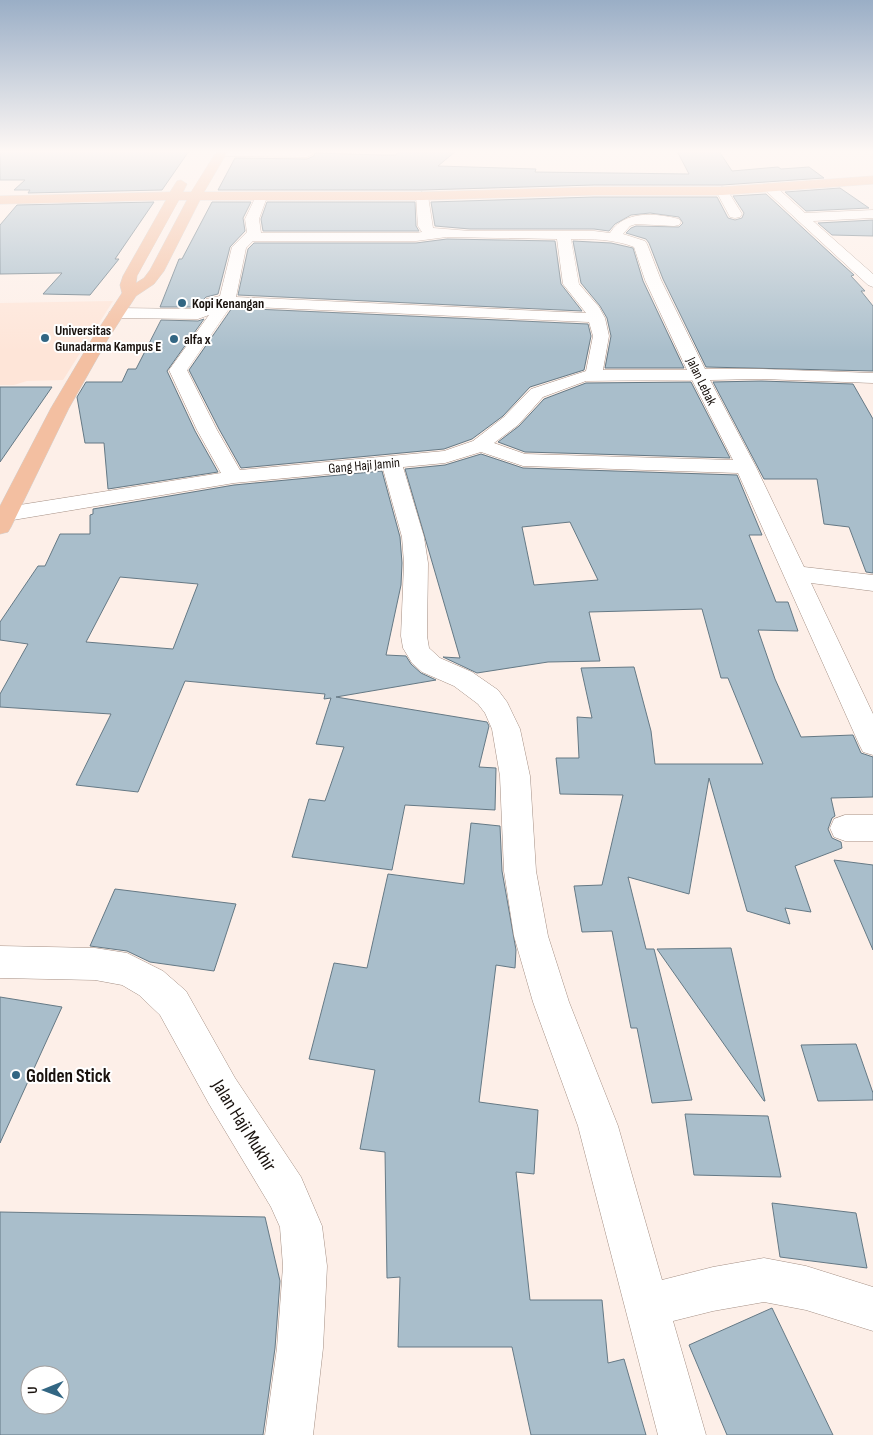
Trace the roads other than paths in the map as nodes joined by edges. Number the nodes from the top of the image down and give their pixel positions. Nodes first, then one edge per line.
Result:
1 (161, 218) edge
2 (187, 218) edge
3 (252, 218) edge
4 (425, 218) edge
5 (804, 218) edge
6 (183, 220) joint
7 (674, 222) dead end
8 (444, 234) junction
9 (563, 235) junction
10 (252, 237) junction
11 (614, 237) junction
12 (855, 267) junction
13 (873, 268) edge
14 (873, 282) edge
15 (130, 294) junction
16 (227, 301) junction
17 (117, 313) junction
18 (597, 318) junction
19 (594, 374) junction
20 (698, 374) junction
21 (873, 378) edge
22 (480, 444) junction
23 (392, 463) junction
24 (746, 467) junction
25 (234, 477) junction
26 (4, 520) edge
27 (795, 574) junction
28 (873, 583) edge
29 (873, 744) edge
30 (0, 962) edge
31 (647, 1306) junction
32 (873, 1310) edge
33 (289, 1435) edge
34 (682, 1435) edge

1 - 15 main road
2 - 6 main road
3 - 10 street
4 - 8 street
5 - 12 street
6 - 15 main road
7 - 11 street
8 - 9 street, Jalan Lebak
8 - 10 street, Jalan Lebak
9 - 11 street, Jalan Lebak
9 - 18 street
10 - 16 street
11 - 20 street, Jalan Lebak
12 - 13 street
12 - 14 street
15 - 17 main road
16 - 17 street
16 - 18 street
16 - 25 street
17 - 26 main road
18 - 19 street
19 - 20 street, Gang Haji Jamin
19 - 22 street, Gang Haji Jamin
20 - 21 street, Gang Haji Jamin
20 - 24 street, Jalan Lebak
22 - 23 street, Gang Haji Jamin
22 - 24 street
23 - 25 street, Gang Haji Jamin
23 - 31 street
24 - 27 street, Jalan Lebak
25 - 26 street, Gang Haji Jamin
27 - 28 street
27 - 29 street, Jalan Lebak
30 - 33 street, Jalan Haji Mukhir
31 - 32 street
31 - 34 street

